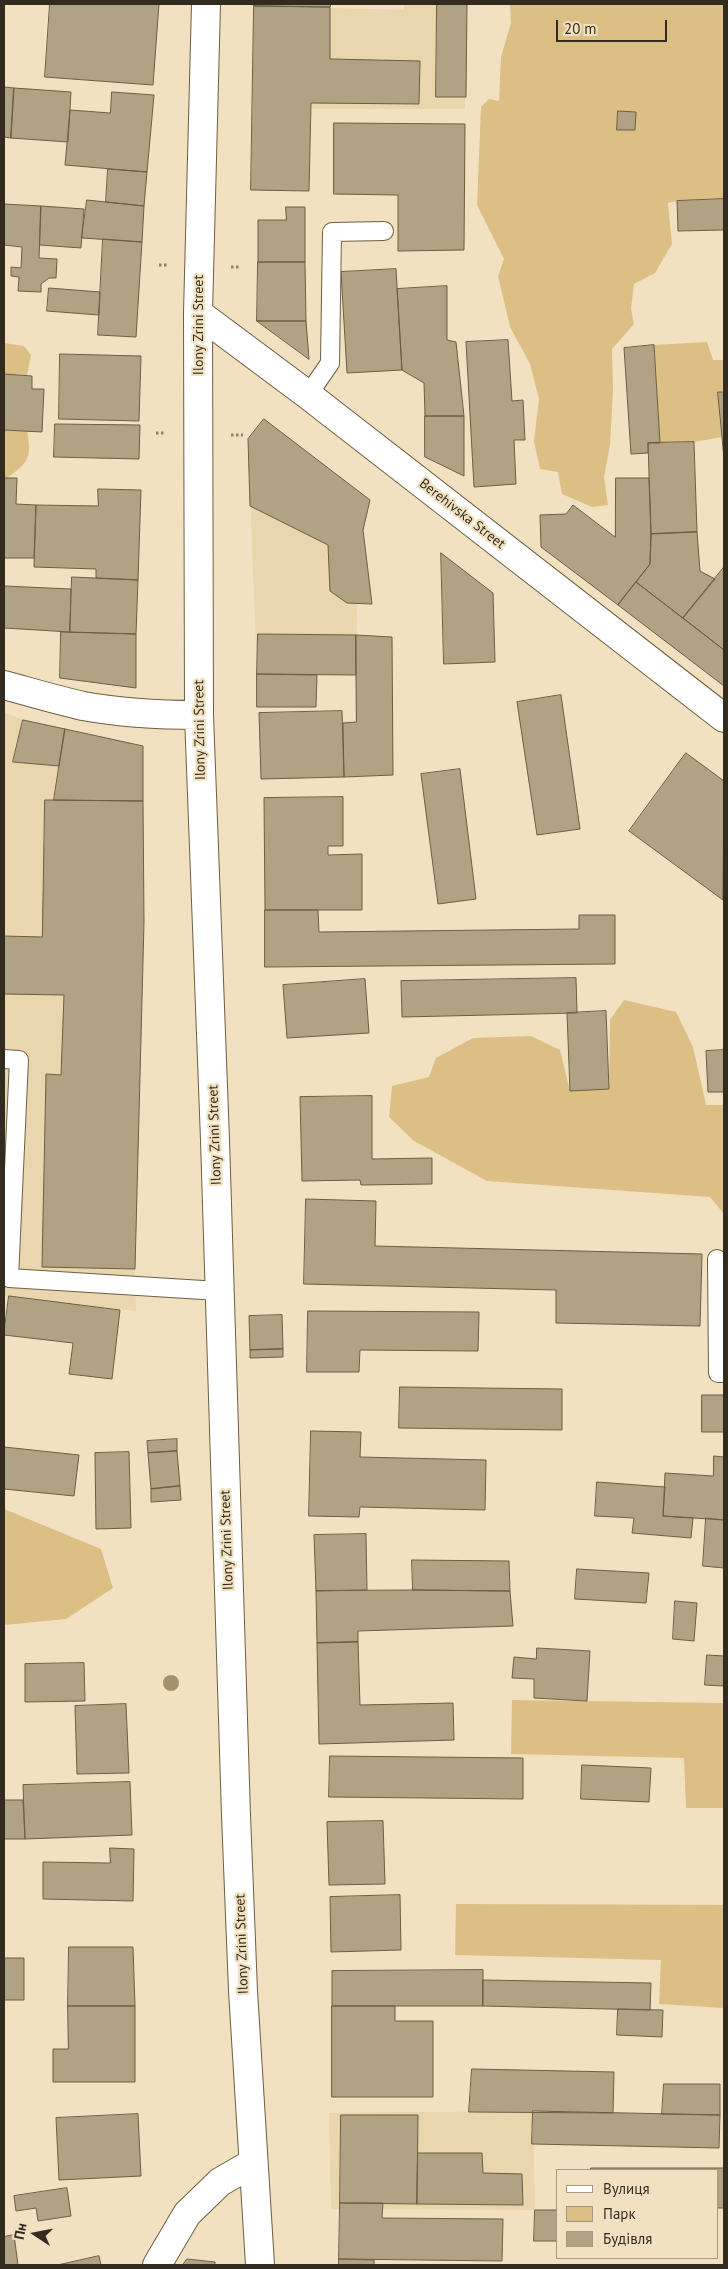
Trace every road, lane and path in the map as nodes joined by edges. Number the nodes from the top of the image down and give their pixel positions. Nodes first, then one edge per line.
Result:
1 (206, 4) edge
2 (384, 231) dead end
3 (198, 313) junction
4 (308, 395) junction
5 (4, 685) edge
6 (198, 715) junction
7 (724, 718) edge
8 (4, 1059) edge
9 (717, 1259) dead end
10 (6, 1278) edge
11 (219, 1291) junction
12 (724, 1373) edge
13 (253, 2163) junction
14 (157, 2265) edge
15 (260, 2265) edge

1 - 3 main road, Ilony Zrini Street
2 - 4 lane
3 - 4 main road, Berehivska Street
3 - 6 main road, Ilony Zrini Street
4 - 7 main road, Berehivska Street
5 - 6 main road
6 - 11 main road, Ilony Zrini Street
8 - 10 lane
9 - 12 lane
10 - 11 lane
11 - 13 main road, Ilony Zrini Street
13 - 14 main road
13 - 15 main road, Ilony Zrini Street

